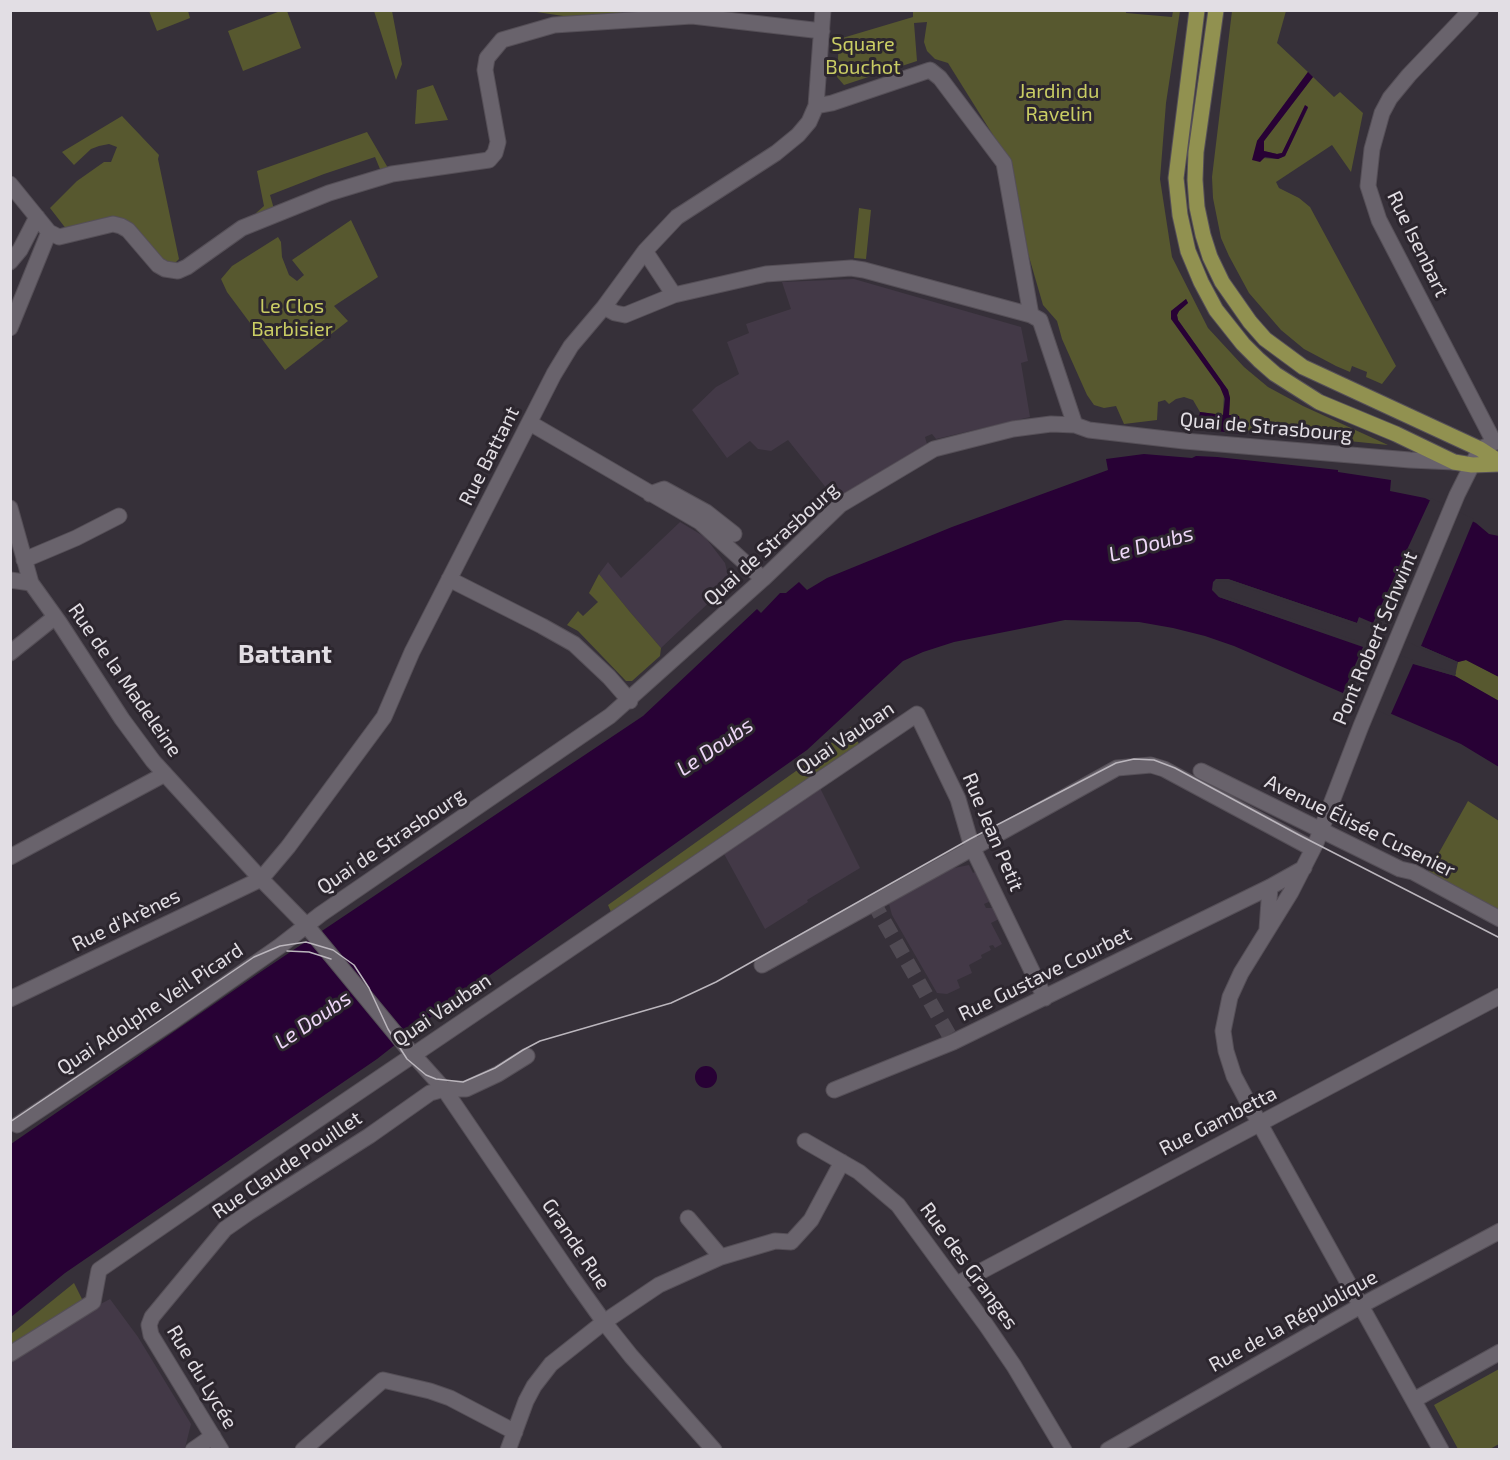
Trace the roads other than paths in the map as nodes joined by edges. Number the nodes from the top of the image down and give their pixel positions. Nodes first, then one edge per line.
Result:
1 (823, 10) edge
2 (1197, 10) edge
3 (1216, 10) edge
4 (1471, 10) edge
5 (822, 31) junction
6 (816, 106) junction
7 (10, 184) edge
8 (37, 217) junction
9 (49, 232) junction
10 (645, 250) junction
11 (10, 262) edge
12 (674, 295) junction
13 (604, 307) junction
14 (1031, 315) junction
15 (10, 328) edge
16 (530, 423) junction
17 (1075, 425) junction
18 (1497, 441) edge
19 (1480, 449) junction
20 (1454, 462) junction
21 (1500, 463) edge
22 (1472, 465) junction
23 (10, 508) edge
24 (118, 516) dead end
25 (24, 560) junction
26 (450, 579) junction
27 (763, 579) junction
28 (10, 580) edge
29 (31, 582) junction
30 (55, 617) junction
31 (10, 653) edge
32 (630, 701) junction
33 (917, 714) joint
34 (1201, 771) dead end
35 (165, 774) junction
36 (1321, 831) junction
37 (972, 847) junction
38 (1313, 849) junction
39 (10, 857) edge
40 (1304, 868) junction
41 (261, 879) junction
42 (1270, 887) junction
43 (1500, 919) edge
44 (311, 931) junction
45 (1267, 932) junction
46 (762, 965) dead end
47 (1500, 996) edge
48 (1045, 998) junction
49 (10, 999) edge
50 (411, 1053) junction
51 (527, 1056) dead end
52 (444, 1089) junction
53 (834, 1090) dead end
54 (14, 1123) edge
55 (1259, 1123) junction
56 (805, 1141) dead end
57 (842, 1162) junction
58 (688, 1218) dead end
59 (1500, 1231) edge
60 (721, 1257) junction
61 (957, 1284) junction
62 (1362, 1305) junction
63 (604, 1322) junction
64 (149, 1325) joint
65 (1500, 1352) edge
66 (10, 1354) edge
67 (1414, 1400) junction
68 (515, 1432) junction
69 (213, 1436) junction
70 (193, 1449) edge
71 (221, 1449) edge
72 (303, 1449) edge
73 (508, 1449) edge
74 (714, 1449) edge
75 (1064, 1449) edge
76 (1108, 1449) edge
77 (1441, 1449) edge

1 - 5 street, Rue Battant
2 - 20 main road
3 - 19 main road
4 - 18 street, Rue Isenbart
5 - 6 street, Rue Battant
5 - 9 street
6 - 10 street, Rue Battant
6 - 14 street
7 - 8 street
8 - 9 street
8 - 11 street
9 - 15 street
10 - 12 street
10 - 13 street, Rue Battant
12 - 13 street
12 - 14 street
13 - 16 street, Rue Battant
14 - 17 street
16 - 26 street, Rue Battant
16 - 27 street
17 - 20 street, Quai de Strasbourg
17 - 27 street, Quai de Strasbourg
18 - 19 street
19 - 21 main road
19 - 22 street, Pont Robert Schwint
20 - 22 main road
21 - 22 main road
22 - 36 street, Pont Robert Schwint
23 - 25 street, Rue de la Madeleine
24 - 25 street
25 - 29 street, Rue de la Madeleine
26 - 32 street
26 - 41 street, Rue Battant
27 - 32 street, Quai de Strasbourg
28 - 29 street
29 - 30 street, Rue de la Madeleine
30 - 31 street
30 - 35 street, Rue de la Madeleine
32 - 44 street, Quai de Strasbourg
33 - 37 street, Rue Jean Petit
33 - 50 street, Quai Vauban
34 - 36 street, Avenue Élisée Cusenier
35 - 39 street
35 - 41 street, Rue de la Madeleine
36 - 38 street, Pont Robert Schwint
36 - 43 street, Avenue Élisée Cusenier
37 - 38 street
37 - 46 street
37 - 48 street, Rue Jean Petit
38 - 40 street, Pont Robert Schwint
40 - 42 street, Rue Gustave Courbet
40 - 45 street, Pont Robert Schwint
41 - 44 street, Rue de la Madeleine
41 - 49 street, Rue d'Arènes
42 - 45 street
42 - 48 street, Rue Gustave Courbet
44 - 50 street, Grande Rue
44 - 54 street, Quai Adolphe Veil Picard
45 - 55 street, Pont Robert Schwint
47 - 55 street, Rue Gambetta
48 - 53 street, Rue Gustave Courbet
50 - 52 street, Grande Rue
50 - 66 street, Quai Vauban
51 - 52 street, Rue Claude Pouillet
52 - 63 street, Grande Rue
52 - 64 street, Rue Claude Pouillet
55 - 61 street, Rue Gambetta
55 - 62 street, Pont Robert Schwint
56 - 57 street, Rue des Granges
57 - 60 street
57 - 61 street, Rue des Granges
58 - 60 street
59 - 62 street, Rue de la République
60 - 63 street
61 - 75 street, Rue des Granges
62 - 67 street, Pont Robert Schwint
62 - 76 street, Rue de la République
63 - 68 street
63 - 74 street, Grande Rue
64 - 69 street, Rue du Lycée
65 - 67 street
67 - 77 street, Pont Robert Schwint
68 - 72 street
68 - 73 street
69 - 70 street
69 - 71 street, Rue du Lycée

